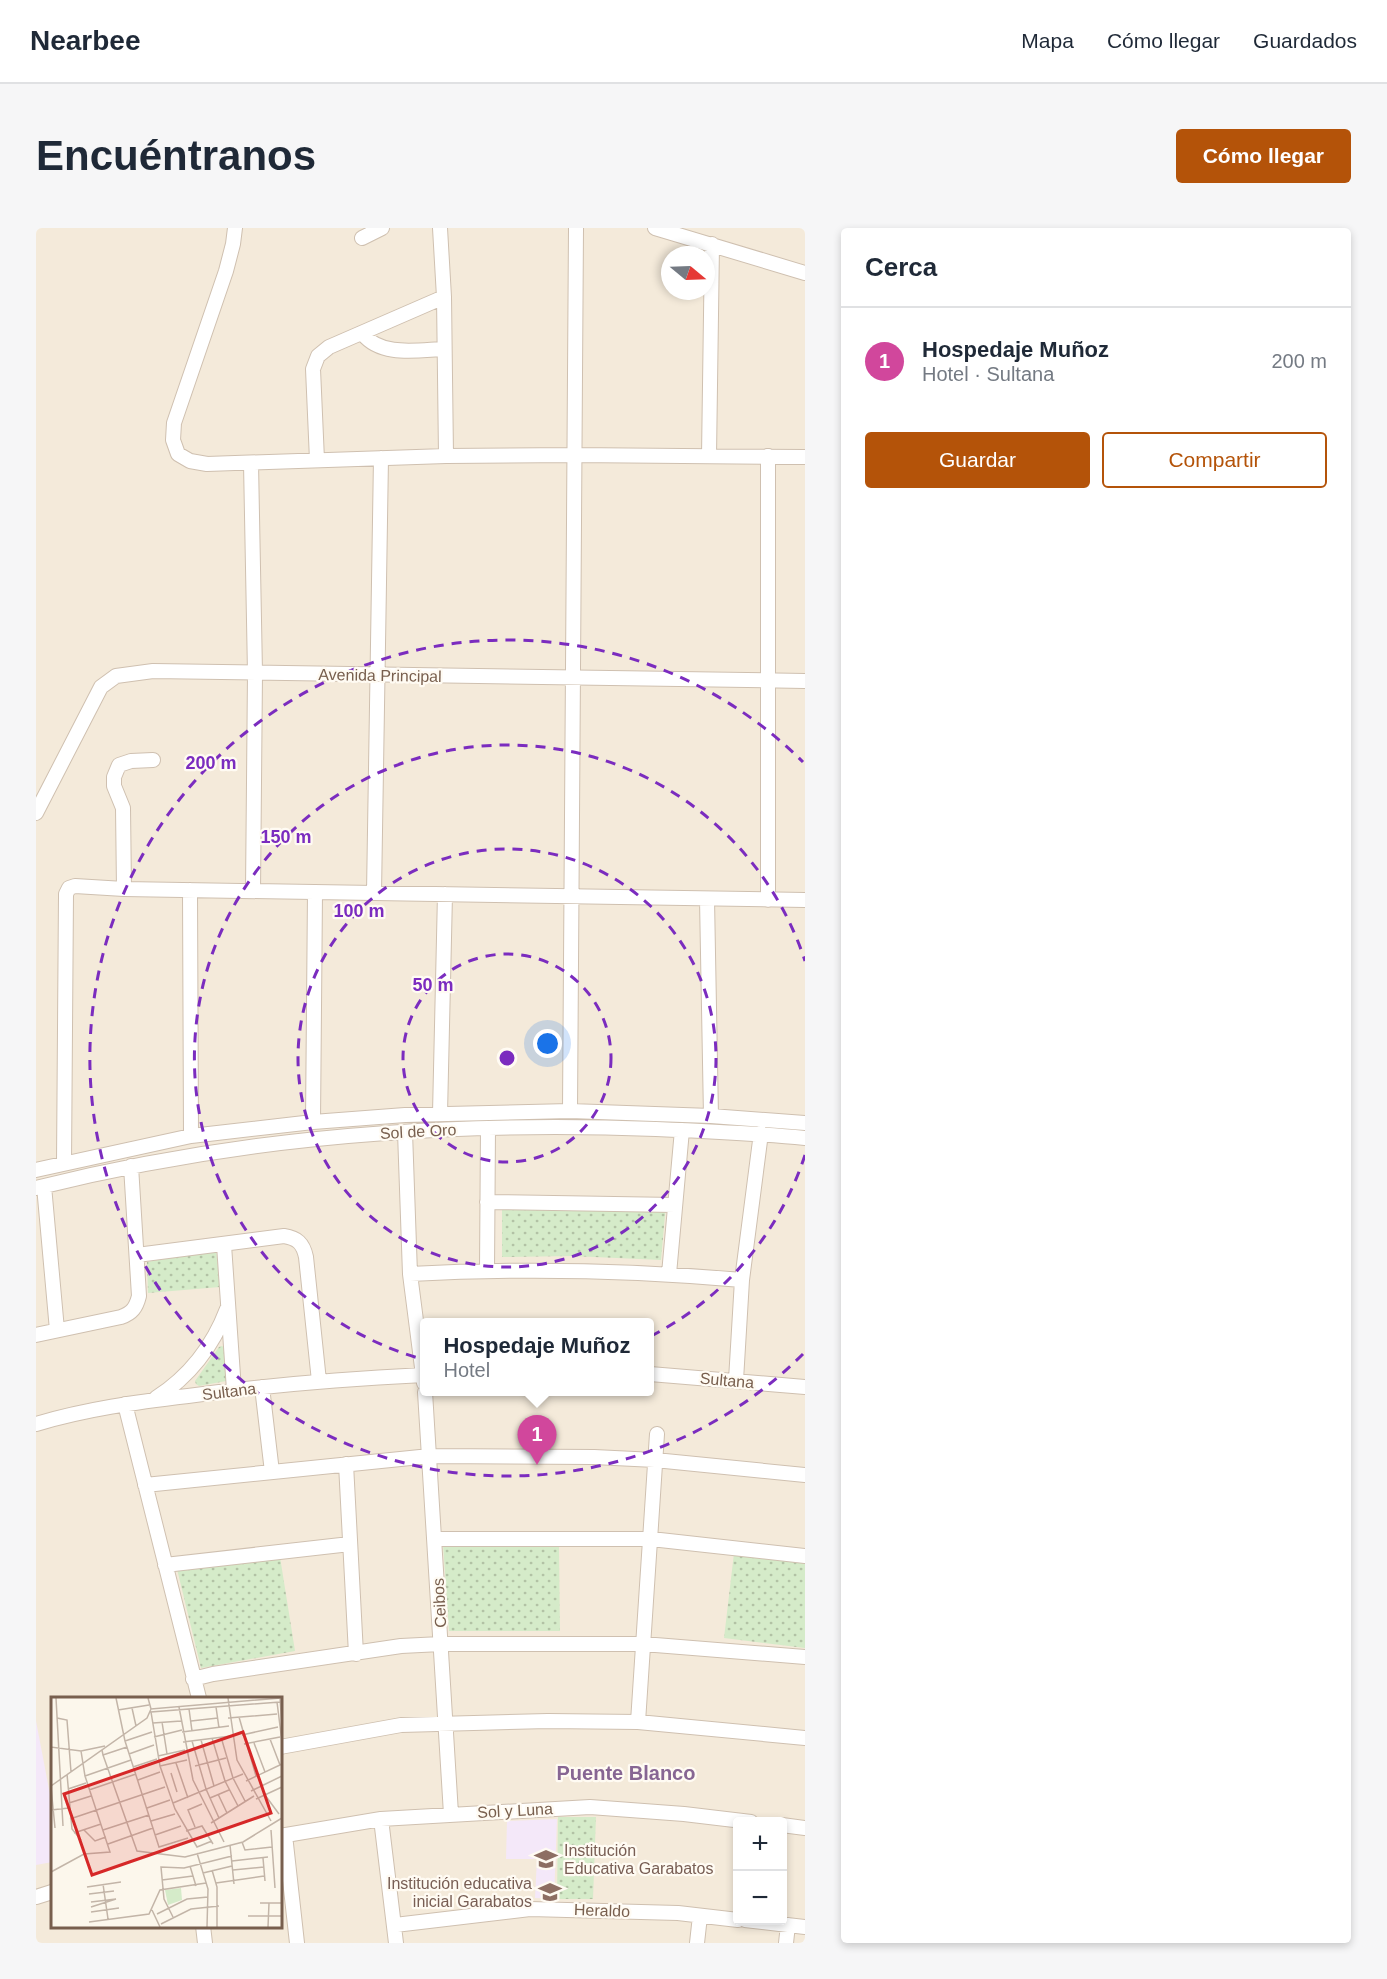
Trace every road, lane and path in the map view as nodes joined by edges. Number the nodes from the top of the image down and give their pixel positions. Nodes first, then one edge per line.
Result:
1 (235, 228) edge
2 (382, 228) edge
3 (440, 228) edge
4 (576, 228) edge
5 (655, 228) edge
6 (675, 231) edge
7 (362, 238) dead end
8 (712, 244) junction
9 (805, 273) edge
10 (444, 297) junction
11 (363, 334) junction
12 (444, 349) junction
13 (574, 455) junction
14 (446, 456) junction
15 (709, 456) junction
16 (768, 456) junction
17 (805, 457) edge
18 (381, 458) junction
19 (317, 460) junction
20 (251, 463) junction
21 (255, 673) junction
22 (377, 675) junction
23 (573, 678) junction
24 (805, 681) edge
25 (768, 682) junction
26 (153, 760) dead end
27 (36, 813) edge
28 (124, 889) junction
29 (190, 890) junction
30 (253, 891) junction
31 (315, 892) junction
32 (374, 893) junction
33 (445, 894) junction
34 (571, 896) junction
35 (707, 898) junction
36 (768, 900) junction
37 (805, 900) edge
38 (570, 1111) junction
39 (440, 1114) junction
40 (711, 1116) junction
41 (313, 1122) junction
42 (805, 1123) edge
43 (489, 1128) junction
44 (682, 1130) junction
45 (405, 1132) junction
46 (761, 1133) junction
47 (191, 1136) junction
48 (805, 1138) edge
49 (64, 1163) junction
50 (130, 1166) junction
51 (36, 1170) edge
52 (40, 1187) edge
53 (487, 1202) junction
54 (675, 1205) junction
55 (224, 1245) junction
56 (137, 1255) junction
57 (487, 1270) junction
58 (410, 1274) junction
59 (669, 1274) junction
60 (742, 1280) junction
61 (229, 1305) junction
62 (57, 1330) junction
63 (36, 1335) edge
64 (420, 1349) edge
65 (654, 1374) edge
66 (420, 1379) edge
67 (736, 1380) junction
68 (319, 1381) junction
69 (262, 1387) junction
70 (805, 1387) edge
71 (234, 1390) junction
72 (425, 1396) edge
73 (154, 1400) junction
74 (125, 1404) junction
75 (36, 1424) edge
76 (657, 1434) dead end
77 (430, 1456) junction
78 (654, 1460) junction
79 (346, 1464) junction
80 (272, 1472) junction
81 (805, 1474) edge
82 (145, 1485) junction
83 (435, 1539) junction
84 (651, 1539) junction
85 (350, 1544) junction
86 (805, 1556) edge
87 (165, 1565) junction
88 (441, 1644) junction
89 (643, 1644) junction
90 (356, 1654) junction
91 (805, 1657) edge
92 (193, 1679) junction
93 (199, 1697) edge
94 (446, 1722) junction
95 (638, 1722) junction
96 (805, 1738) edge
97 (282, 1747) edge
98 (451, 1814) junction
99 (381, 1819) junction
100 (733, 1819) edge
101 (787, 1826) edge
102 (805, 1828) edge
103 (283, 1835) edge
104 (51, 1892) edge
105 (36, 1897) edge
106 (700, 1916) junction
107 (733, 1919) edge
108 (395, 1925) junction
109 (788, 1925) joint
110 (805, 1927) edge
111 (203, 1928) edge
112 (204, 1943) edge
113 (297, 1943) edge
114 (396, 1943) edge
115 (697, 1943) edge
116 (786, 1943) edge

1 - 20 street
2 - 7 street
3 - 10 street
4 - 13 street
5 - 6 street
6 - 8 street
8 - 9 street
8 - 15 street
10 - 11 street
10 - 12 street
11 - 12 street
11 - 19 street
12 - 14 street
13 - 14 street
13 - 15 street
13 - 23 street
14 - 18 street
15 - 16 street
16 - 17 street
16 - 25 street
18 - 19 street
18 - 22 street
19 - 20 street
20 - 21 street
21 - 22 street, Avenida Principal
21 - 27 street, Avenida Principal
21 - 30 street
22 - 23 street, Avenida Principal
22 - 32 street
23 - 25 street, Avenida Principal
23 - 34 street
24 - 25 street, Avenida Principal
25 - 36 street
26 - 28 street
28 - 29 street
28 - 49 street
29 - 30 street
29 - 47 street
30 - 31 street
31 - 32 street
31 - 41 street
32 - 33 street
33 - 34 street
33 - 39 street
34 - 35 street
34 - 38 street
35 - 36 street
35 - 40 street
36 - 37 street
38 - 39 street
38 - 40 street
39 - 41 street
40 - 42 street
41 - 47 street
43 - 44 street, Sol de Oro
43 - 45 street, Sol de Oro
43 - 53 street
44 - 46 street, Sol de Oro
44 - 54 street
45 - 50 street, Sol de Oro
45 - 58 street
46 - 48 street, Sol de Oro
46 - 60 street
47 - 49 street
49 - 51 street
50 - 52 street, Sol de Oro
50 - 56 street
52 - 62 street
53 - 54 street
53 - 57 street
54 - 59 street
55 - 56 street
55 - 61 street
55 - 68 street
56 - 62 street
57 - 58 street
57 - 59 street
58 - 64 street
59 - 60 street
60 - 67 street
61 - 71 street
61 - 73 street
62 - 63 street
65 - 67 street, Sultana
66 - 68 street, Sultana
67 - 70 street, Sultana
68 - 69 street, Sultana
69 - 71 street, Sultana
69 - 80 street
71 - 73 street, Sultana
72 - 77 street, Ceibos
73 - 74 street, Sultana
74 - 75 street, Sultana
74 - 82 street
76 - 78 street
77 - 78 street
77 - 79 street
77 - 83 street, Ceibos
78 - 81 street
78 - 84 street
79 - 80 street
79 - 85 street
80 - 82 street
82 - 87 street
83 - 84 street
83 - 88 street, Ceibos
84 - 86 street
84 - 89 street
85 - 87 street
85 - 90 street
87 - 92 street
88 - 89 street
88 - 90 street
88 - 94 street, Ceibos
89 - 91 street
89 - 95 street
90 - 92 street
92 - 93 street
94 - 95 street
94 - 97 street
94 - 98 street, Ceibos
95 - 96 street
98 - 99 street, Sol y Luna
98 - 100 street, Sol y Luna
99 - 103 street, Sol y Luna
99 - 108 street
101 - 102 street
103 - 113 street
104 - 105 street
106 - 107 street, Heraldo
106 - 108 street, Heraldo
106 - 115 street
108 - 114 street
109 - 110 street
109 - 116 street
111 - 112 street

